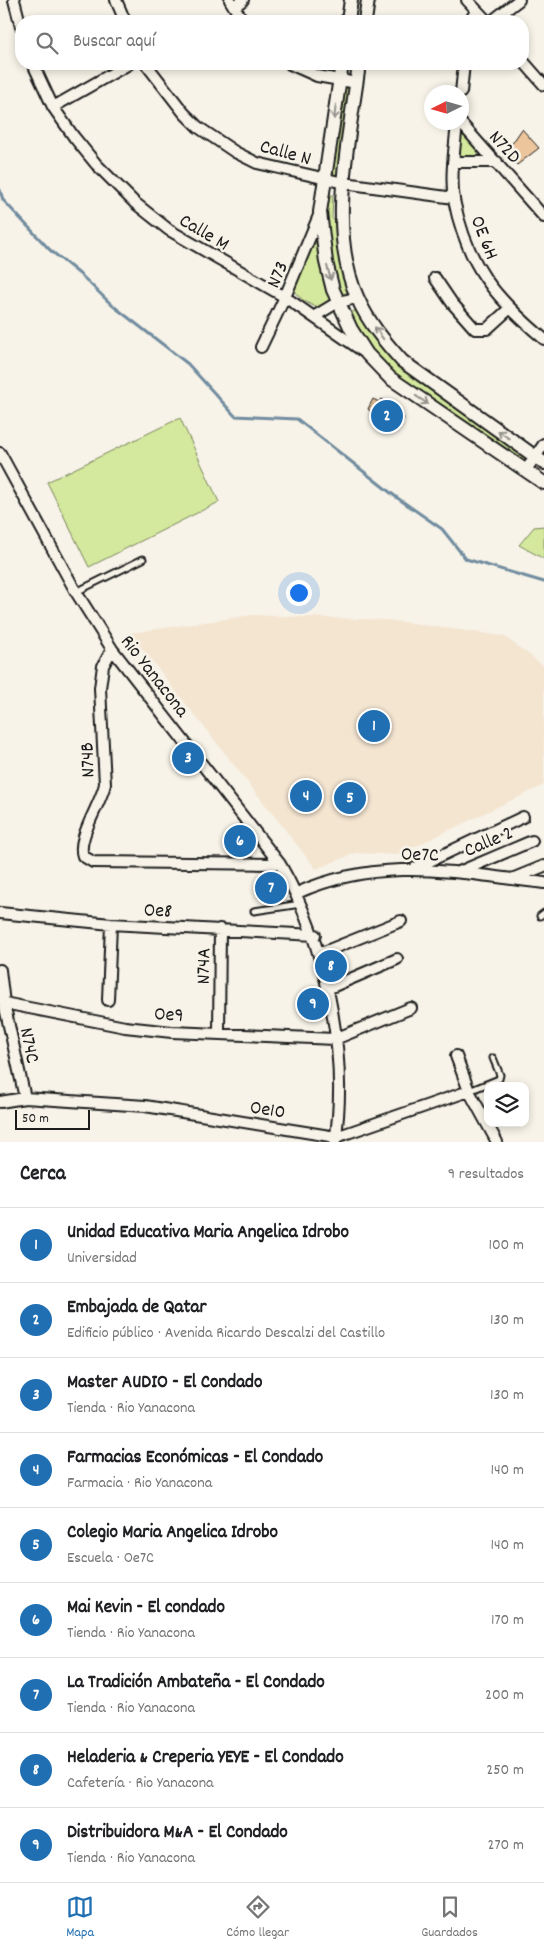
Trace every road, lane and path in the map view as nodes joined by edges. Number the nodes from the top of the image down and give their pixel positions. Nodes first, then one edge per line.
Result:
1 (14, 0) edge
2 (116, 0) edge
3 (243, 0) edge
4 (351, 0) edge
5 (368, 0) edge
6 (467, 0) edge
7 (519, 0) edge
8 (232, 3) edge
9 (476, 11) junction
10 (18, 15) edge
11 (122, 15) edge
12 (239, 15) edge
13 (349, 15) edge
14 (366, 15) edge
15 (474, 15) edge
16 (481, 15) edge
17 (500, 15) edge
18 (529, 68) edge
19 (36, 70) edge
20 (118, 70) edge
21 (151, 70) edge
22 (302, 70) edge
23 (341, 70) edge
24 (358, 70) edge
25 (463, 70) edge
26 (339, 82) junction
27 (357, 84) junction
28 (461, 85) edge
29 (544, 85) edge
30 (53, 107) junction
31 (458, 130) edge
32 (467, 130) edge
33 (454, 162) junction
34 (497, 162) junction
35 (326, 180) junction
36 (344, 183) junction
37 (454, 198) junction
38 (320, 212) junction
39 (544, 217) edge
40 (435, 278) dead end
41 (285, 297) junction
42 (357, 298) junction
43 (338, 302) junction
44 (509, 308) junction
45 (315, 316) junction
46 (544, 339) edge
47 (261, 348) dead end
48 (367, 354) junction
49 (544, 444) edge
50 (0, 453) edge
51 (540, 460) edge
52 (526, 470) junction
53 (544, 483) edge
54 (143, 558) dead end
55 (76, 592) junction
56 (112, 649) junction
57 (523, 817) dead end
58 (532, 841) dead end
59 (280, 864) junction
60 (544, 866) edge
61 (412, 869) junction
62 (459, 872) junction
63 (511, 879) junction
64 (544, 883) edge
65 (297, 893) junction
66 (302, 904) junction
67 (254, 911) dead end
68 (0, 913) edge
69 (401, 921) dead end
70 (111, 924) junction
71 (220, 929) junction
72 (314, 935) junction
73 (319, 954) junction
74 (397, 959) dead end
75 (0, 970) edge
76 (327, 989) junction
77 (108, 1000) dead end
78 (4, 1003) junction
79 (411, 1008) dead end
80 (5, 1028) edge
81 (219, 1032) junction
82 (335, 1039) junction
83 (456, 1056) dead end
84 (494, 1058) dead end
85 (469, 1091) junction
86 (25, 1098) junction
87 (0, 1102) edge
88 (336, 1140) edge
89 (497, 1142) edge

1 - 10 street
2 - 11 street
3 - 8 street
4 - 13 street
5 - 14 street
6 - 9 street
7 - 17 street
8 - 12 street
9 - 15 street
9 - 16 street
18 - 29 street
19 - 30 street, Calle M
20 - 30 street
21 - 35 street, Calle N
22 - 26 street
23 - 26 street
24 - 27 street
25 - 28 street
26 - 27 street
26 -> 35 street
27 - 36 street
30 - 41 street, Calle M
31 - 33 street, OE 6H
32 - 34 street, N72D
33 - 34 street
33 - 37 street, OE 6H
34 - 39 street, N72D
35 - 36 street, Calle N
35 - 38 street
36 - 37 street, Calle N
36 - 42 street
37 - 44 street, OE 6H
38 - 41 street, N73
38 -> 43 street
40 - 44 street
41 - 45 street, Calle M
41 - 47 street, N73
42 - 43 street
51 -> 42 street
43 - 45 street
43 - 48 street
44 - 46 street, OE 6H
45 - 48 street, Calle M
48 -> 52 street
49 - 51 street
50 - 55 street, Rio Yanacona
51 - 52 street
52 - 53 street
54 - 55 lane
55 - 56 street, Rio Yanacona
56 - 59 street, Rio Yanacona
56 - 59 street, N74B
57 - 61 street
58 - 62 street, Calle 2
59 - 65 street, Rio Yanacona
60 - 63 street
61 - 62 street, Oe7C
61 - 65 street, Oe7C
62 - 63 street, Oe7C
63 - 64 street, Oe7C
65 - 66 street, Rio Yanacona
66 - 67 lane
66 - 72 street, Rio Yanacona
68 - 70 street, Oe8
69 - 73 street
70 - 71 street, Oe8
70 - 77 street
71 - 72 street, Oe8
71 - 81 street, N74A
72 - 73 street, Rio Yanacona
73 - 76 street, Rio Yanacona
74 - 76 street
75 - 78 street, N74C
76 - 82 street, Rio Yanacona
78 - 80 street, N74C
78 - 81 street, Oe9
79 - 82 street
80 - 86 street, N74C
81 - 82 street, Oe9
82 - 88 street, Rio Yanacona
83 - 85 street
84 - 85 lane, Oe10
85 - 88 street, Oe10
85 - 89 street
86 - 87 street, Oe10
86 - 88 street, Oe10

